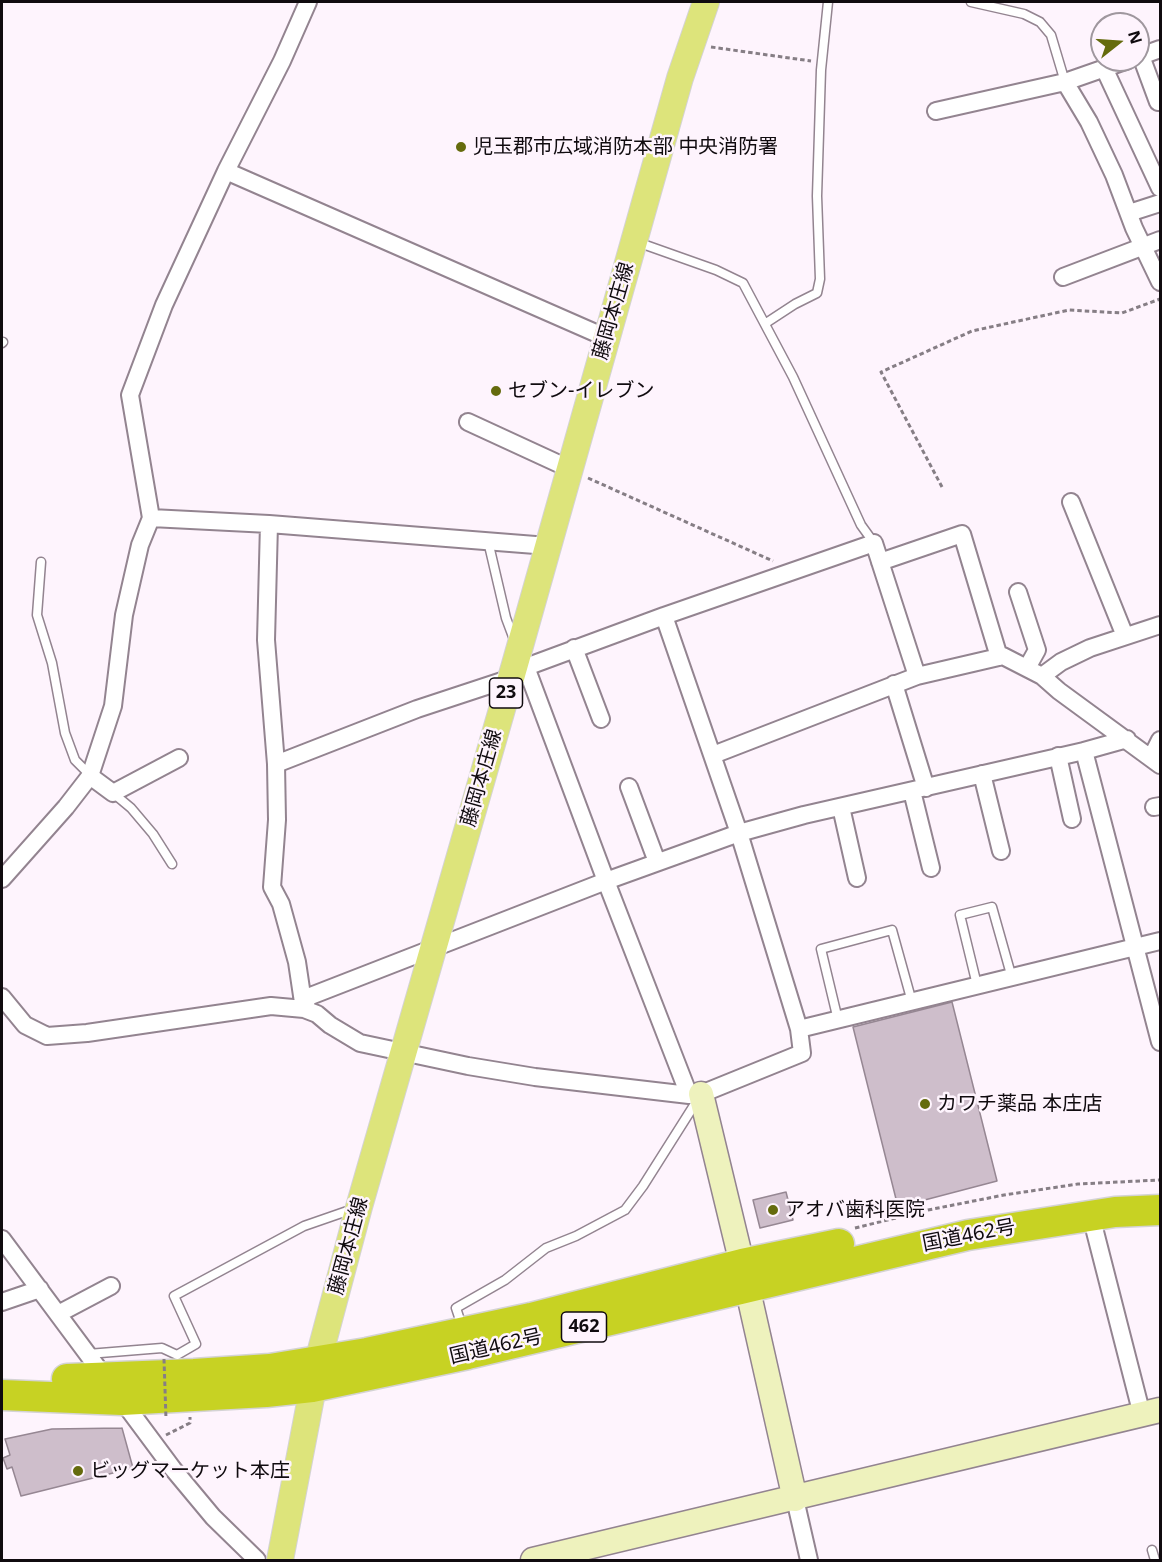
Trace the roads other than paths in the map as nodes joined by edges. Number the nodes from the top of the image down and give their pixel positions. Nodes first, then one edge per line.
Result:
1 (308, 2) edge
2 (706, 2) edge
3 (828, 2) edge
4 (971, 2) edge
5 (1093, 72) edge
6 (1106, 72) edge
7 (1143, 72) edge
8 (1065, 82) junction
9 (1158, 102) dead end
10 (936, 111) dead end
11 (226, 171) junction
12 (1161, 188) edge
13 (1161, 203) edge
14 (1129, 213) junction
15 (1161, 240) edge
16 (634, 241) junction
17 (1143, 246) junction
18 (1063, 277) dead end
19 (1161, 282) edge
20 (766, 323) junction
21 (607, 338) junction
22 (468, 423) dead end
23 (570, 470) junction
24 (1071, 502) dead end
25 (151, 518) junction
26 (269, 524) junction
27 (488, 542) junction
28 (874, 543) junction
29 (548, 546) junction
30 (40, 562) dead end
31 (880, 562) junction
32 (1018, 592) dead end
33 (664, 616) junction
34 (1161, 625) edge
35 (1125, 636) junction
36 (574, 648) junction
37 (999, 657) junction
38 (518, 665) junction
39 (1035, 672) junction
40 (917, 675) junction
41 (894, 684) junction
42 (601, 719) dead end
43 (1127, 739) junction
44 (1161, 740) edge
45 (1084, 751) junction
46 (713, 755) junction
47 (1058, 756) junction
48 (179, 758) dead end
49 (1156, 762) edge
50 (276, 764) junction
51 (982, 774) junction
52 (90, 776) junction
53 (628, 787) dead end
54 (919, 790) junction
55 (113, 793) junction
56 (841, 807) junction
57 (1072, 819) dead end
58 (739, 833) junction
59 (1001, 851) dead end
60 (657, 862) junction
61 (172, 864) dead end
62 (931, 868) dead end
63 (857, 878) dead end
64 (2, 879) edge
65 (606, 880) junction
66 (1161, 941) edge
67 (1136, 947) junction
68 (434, 948) junction
69 (1012, 978) junction
70 (977, 986) junction
71 (2, 997) edge
72 (912, 1002) junction
73 (304, 1009) junction
74 (838, 1020) junction
75 (799, 1029) junction
76 (1161, 1042) edge
77 (402, 1051) junction
78 (695, 1095) junction
79 (1161, 1195) edge
80 (359, 1207) junction
81 (1161, 1210) edge
82 (1090, 1216) junction
83 (2, 1239) edge
84 (744, 1275) junction
85 (111, 1286) dead end
86 (40, 1289) junction
87 (2, 1302) edge
88 (58, 1314) junction
89 (465, 1333) junction
90 (88, 1354) junction
91 (315, 1374) junction
92 (2, 1378) edge
93 (114, 1389) junction
94 (2, 1395) edge
95 (1151, 1413) edge
96 (795, 1499) junction
97 (1152, 1550) dead end
98 (257, 1560) edge
99 (280, 1560) edge
100 (533, 1560) edge
101 (809, 1560) edge
102 (1155, 1560) edge

1 - 11 street
2 - 16 main road, 藤岡本庄線 / 23
3 - 20 lane
4 - 8 lane
5 - 8 street
6 - 12 street
7 - 9 street
8 - 10 street
8 - 14 street
11 - 21 street
11 - 25 street
13 - 14 street
14 - 17 street
15 - 17 street
16 - 20 lane
16 - 21 main road, 藤岡本庄線 / 23
17 - 18 street
17 - 19 street
20 - 28 lane
21 - 23 main road, 藤岡本庄線 / 23
22 - 23 street
23 - 29 main road, 藤岡本庄線 / 23
24 - 35 street
25 - 26 street
25 - 52 street
26 - 27 street
26 - 50 street
27 - 29 street
27 - 38 lane
28 - 31 street
28 - 33 street
29 - 38 main road, 藤岡本庄線 / 23
30 - 52 lane
31 - 37 street
31 - 40 street
32 - 39 street
33 - 36 street
33 - 46 street
34 - 35 street
35 - 39 street
36 - 38 street
36 - 42 street
37 - 39 street
37 - 40 street
38 - 50 street
38 - 65 street
38 - 68 main road, 藤岡本庄線 / 23
39 - 43 street
40 - 41 street
41 - 46 street
41 - 54 street
43 - 45 street
43 - 49 street
44 - 49 street
45 - 47 street
45 - 67 street
46 - 58 street
47 - 51 street
47 - 57 street
48 - 55 street
50 - 73 street
51 - 54 street
51 - 59 street
52 - 55 street
52 - 64 street
53 - 60 street
54 - 56 street
54 - 62 street
55 - 61 lane
56 - 58 street
56 - 63 street
58 - 60 street
58 - 75 street
60 - 65 street
65 - 68 street
65 - 78 street
66 - 67 street
67 - 69 street
67 - 76 street
68 - 73 street
68 - 77 main road, 藤岡本庄線 / 23
69 - 70 street
69 - 70 lane
70 - 72 street
71 - 73 street
72 - 74 street
72 - 74 lane
73 - 77 street
74 - 75 street
75 - 78 street
77 - 78 street
77 - 80 main road, 藤岡本庄線 / 23
78 - 84 street
78 - 89 lane
79 - 84 highway, 国道462号 / 462
80 - 90 lane
80 - 91 main road, 藤岡本庄線 / 23
81 - 82 highway, 国道462号 / 462
82 - 84 highway, 国道462号 / 462
82 - 95 street
83 - 86 street
84 - 89 highway, 国道462号 / 462
84 - 91 highway, 国道462号 / 462
84 - 96 street
85 - 88 street
86 - 87 street
86 - 88 street
88 - 90 street
89 - 91 highway, 国道462号 / 462
90 - 93 street
91 - 93 highway, 国道462号 / 462
91 - 99 main road, 藤岡本庄線 / 23
92 - 93 highway, 国道462号 / 462
93 - 94 highway, 国道462号 / 462
93 - 98 street
95 - 96 street
96 - 100 street
96 - 101 street
97 - 102 lane

